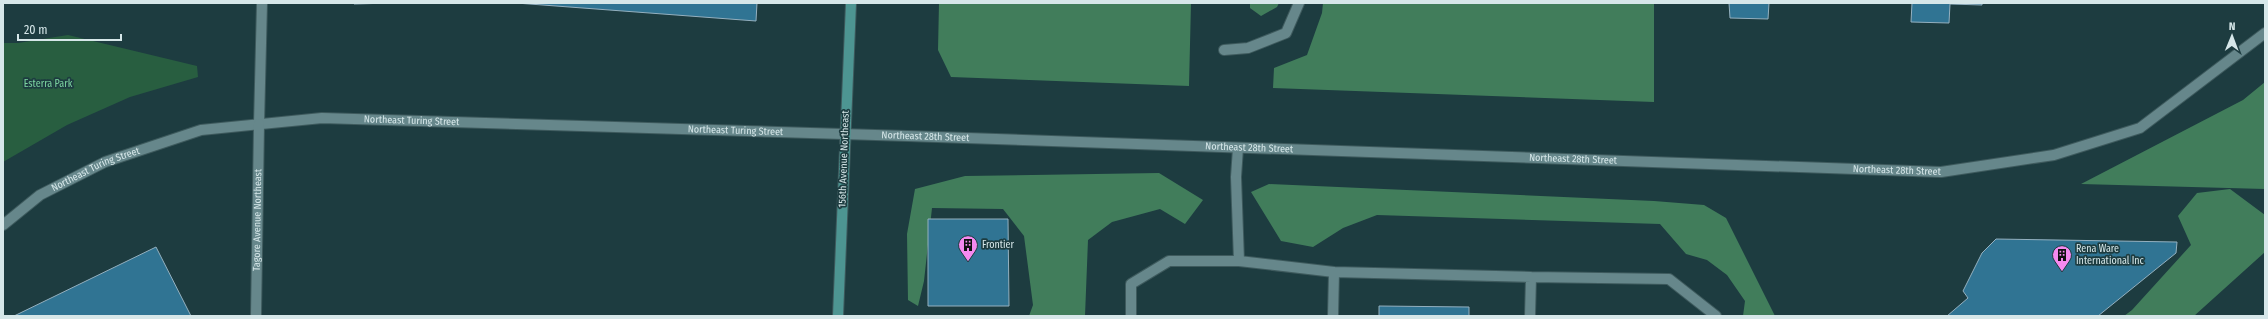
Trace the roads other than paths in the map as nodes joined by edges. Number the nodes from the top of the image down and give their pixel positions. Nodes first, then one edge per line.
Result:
1 (262, 3) edge
2 (851, 3) edge
3 (1299, 3) edge
4 (2265, 33) edge
5 (1224, 50) dead end
6 (258, 124) junction
7 (844, 135) junction
8 (1238, 148) junction
9 (3, 225) edge
10 (1239, 262) junction
11 (1334, 272) junction
12 (1531, 278) junction
13 (256, 316) edge
14 (838, 316) edge
15 (1131, 316) edge
16 (1333, 316) edge
17 (1530, 316) edge
18 (1716, 316) edge

1 - 6 street, Tagore Avenue Northeast
2 - 7 main road, 156th Avenue Northeast
3 - 5 street
4 - 8 street, Northeast 28th Street
6 - 7 street, Northeast Turing Street
6 - 9 street, Northeast Turing Street
6 - 13 street, Tagore Avenue Northeast
7 - 8 street, Northeast 28th Street
7 - 14 main road, 156th Avenue Northeast
8 - 10 street
10 - 11 street
10 - 15 street
11 - 12 street
11 - 16 street
12 - 17 street
12 - 18 street

